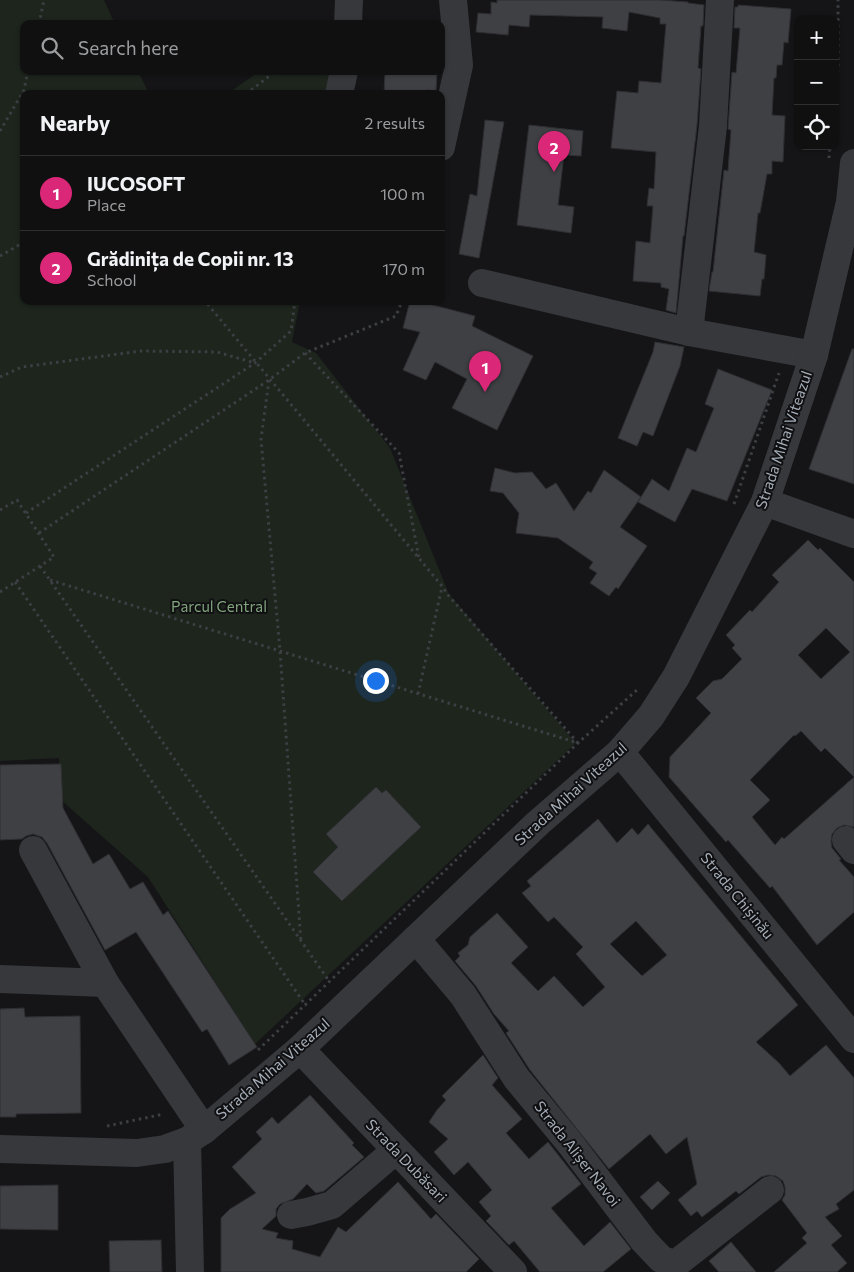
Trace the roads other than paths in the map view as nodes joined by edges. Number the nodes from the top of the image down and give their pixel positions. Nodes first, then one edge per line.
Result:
1 (350, 0) edge
2 (453, 0) edge
3 (720, 0) edge
4 (348, 20) edge
5 (343, 75) edge
6 (340, 90) edge
7 (445, 129) edge
8 (841, 164) edge
9 (852, 204) edge
10 (482, 283) dead end
11 (689, 332) junction
12 (814, 355) junction
13 (765, 502) junction
14 (854, 534) edge
15 (620, 752) junction
16 (33, 850) dead end
17 (416, 940) junction
18 (0, 979) edge
19 (105, 984) junction
20 (854, 1039) edge
21 (300, 1050) junction
22 (195, 1135) junction
23 (0, 1149) edge
24 (396, 1150) junction
25 (770, 1190) dead end
26 (291, 1215) dead end
27 (190, 1272) edge
28 (513, 1272) edge

1 - 4 street
2 - 7 street
3 - 11 street
5 - 6 street
8 - 9 street, Strada Mihai Viteazul
9 - 12 street, Strada Mihai Viteazul
10 - 11 street
11 - 12 street
12 - 13 street, Strada Mihai Viteazul
13 - 14 street
13 - 15 street, Strada Mihai Viteazul
15 - 17 street, Strada Mihai Viteazul
15 - 20 street, Strada Chișinău
16 - 19 street
17 - 21 street, Strada Mihai Viteazul
17 - 25 street, Strada Alișer Navoi
18 - 19 street
19 - 22 street
21 - 22 street, Strada Mihai Viteazul
21 - 24 street, Strada Dubăsari
22 - 23 street, Strada Mihai Viteazul
22 - 27 street
24 - 26 street
24 - 28 street, Strada Dubăsari

